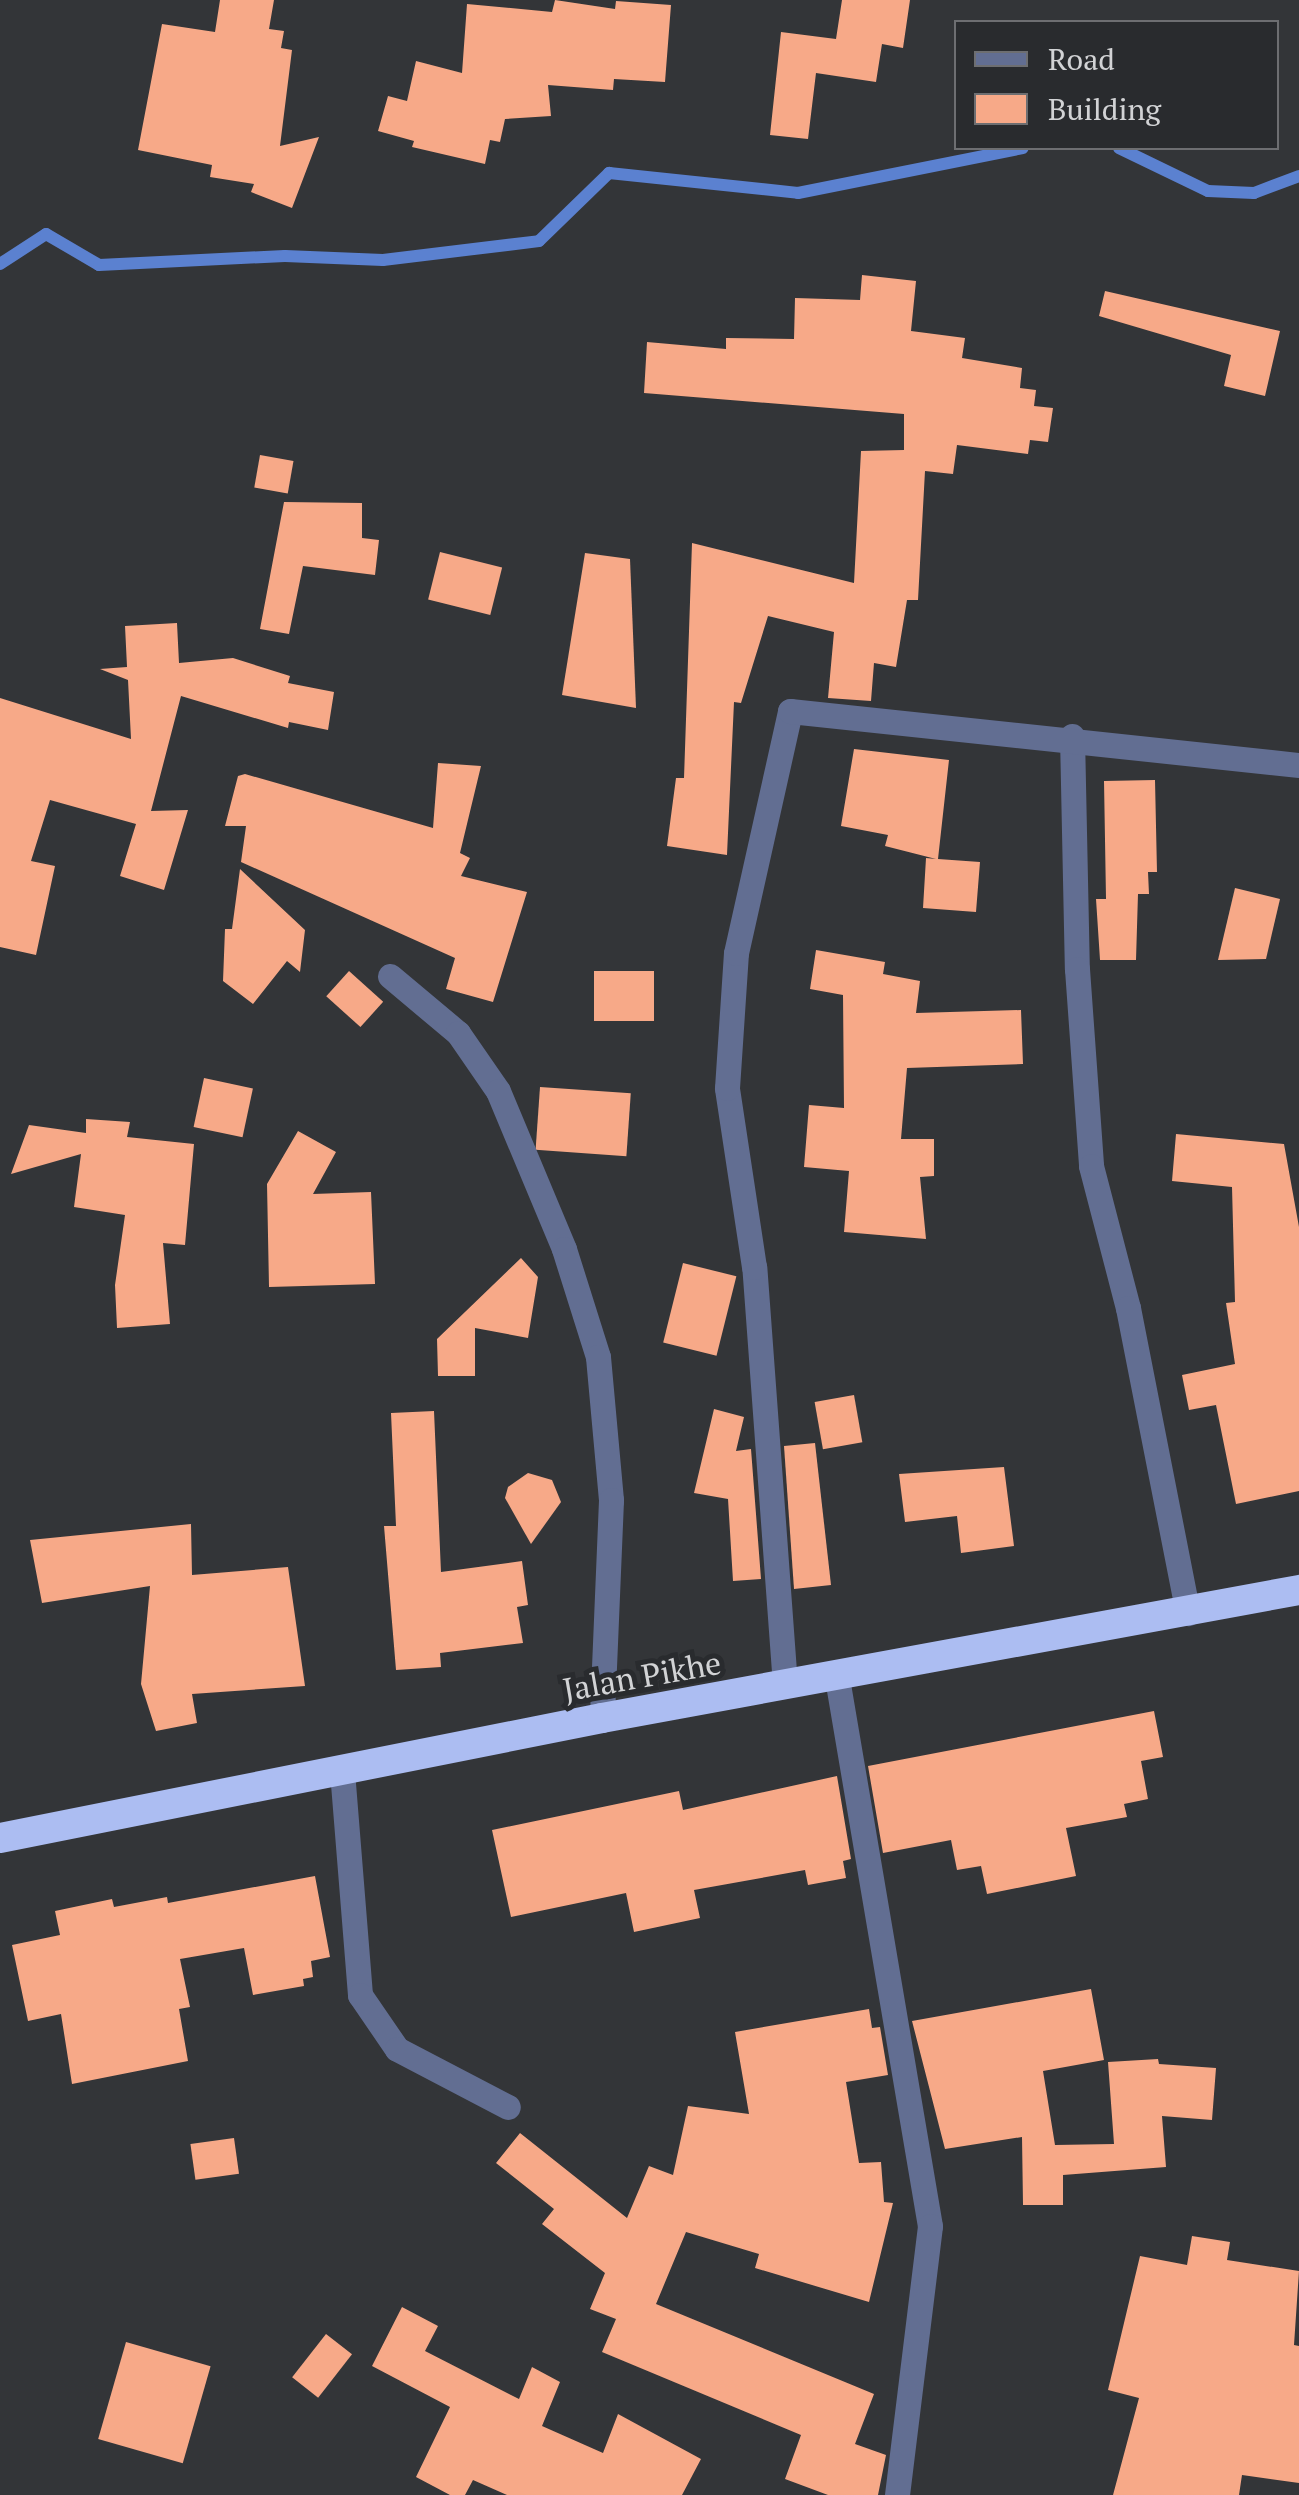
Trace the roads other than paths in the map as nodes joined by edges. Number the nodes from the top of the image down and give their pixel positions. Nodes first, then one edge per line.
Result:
1 (1072, 736) junction
2 (1299, 764) edge
3 (390, 976) dead end
4 (1299, 1590) edge
5 (1188, 1613) junction
6 (837, 1678) junction
7 (785, 1685) junction
8 (602, 1718) junction
9 (342, 1770) junction
10 (0, 1837) edge
11 (508, 2108) dead end
12 (898, 2495) edge

1 - 2 street
1 - 5 street
1 - 7 street
3 - 8 street
4 - 5 highway, Jalan Pikhe
5 - 6 highway, Jalan Pikhe
6 - 7 highway, Jalan Pikhe
6 - 12 street
7 - 8 highway, Jalan Pikhe
8 - 9 highway, Jalan Pikhe
9 - 10 highway, Jalan Pikhe
9 - 11 street

